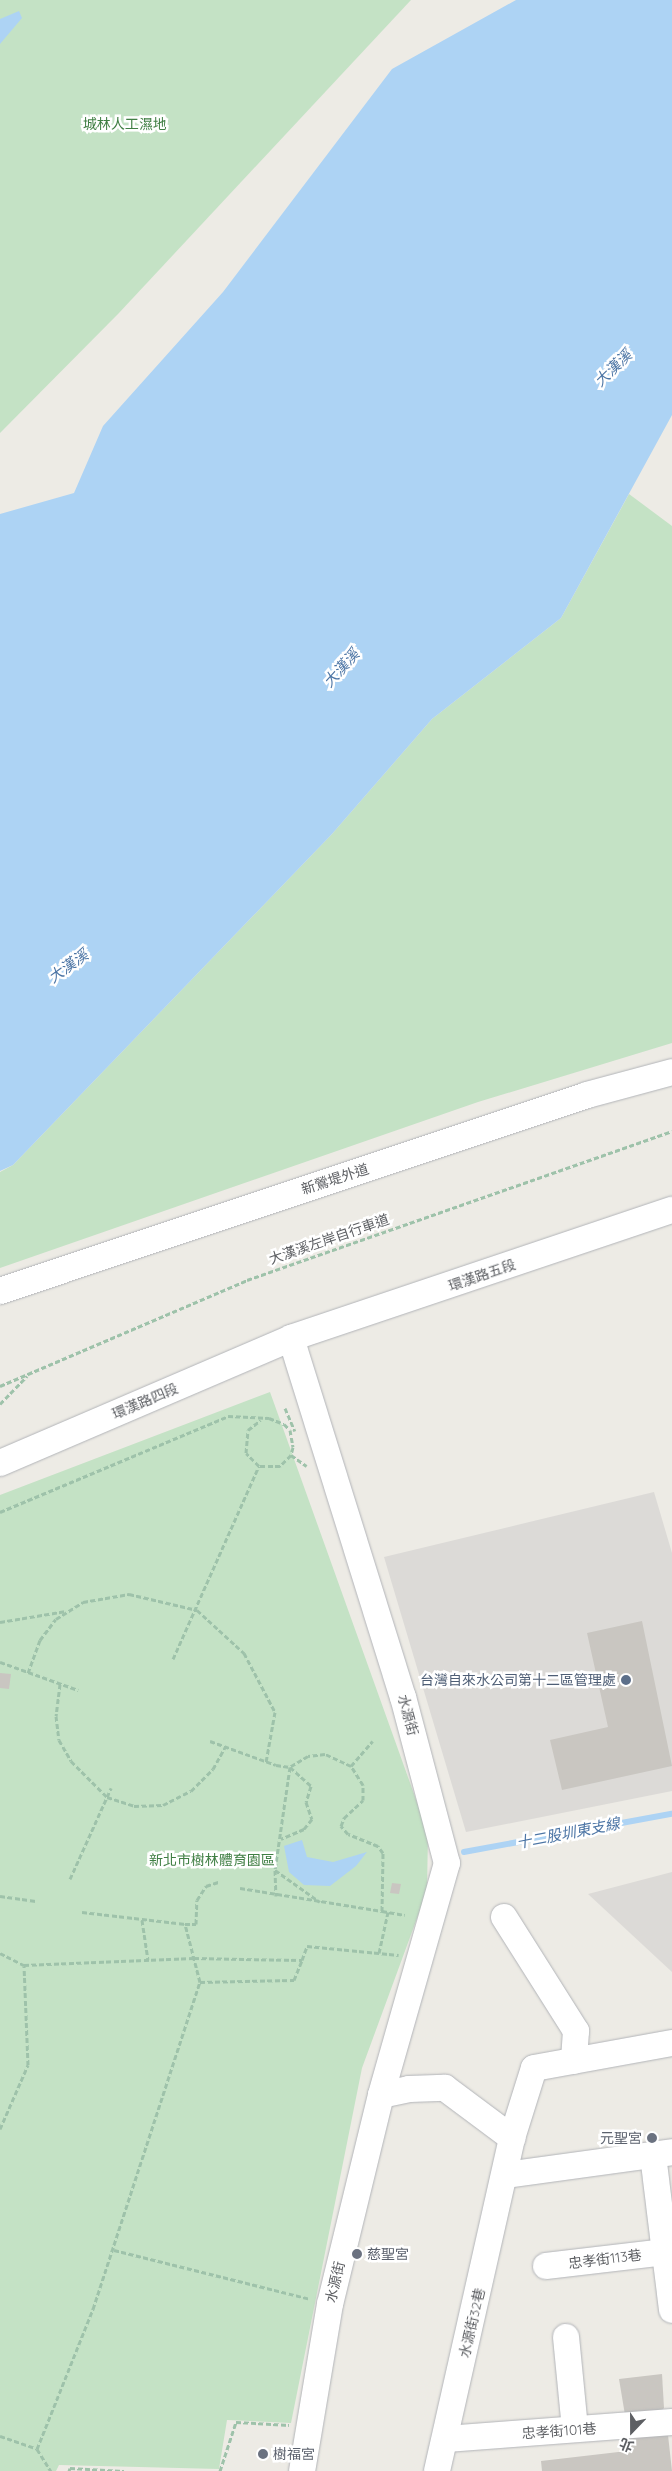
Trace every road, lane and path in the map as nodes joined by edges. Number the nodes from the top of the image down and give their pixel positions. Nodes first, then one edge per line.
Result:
1 (672, 1072) edge
2 (672, 1131) edge
3 (672, 1210) edge
4 (0, 1291) edge
5 (291, 1338) junction
6 (29, 1374) junction
7 (0, 1386) edge
8 (0, 1404) edge
9 (261, 1420) junction
10 (291, 1454) junction
11 (0, 1463) edge
12 (259, 1466) junction
13 (312, 1469) dead end
14 (0, 1512) edge
15 (70, 1610) junction
16 (197, 1610) junction
17 (0, 1622) edge
18 (173, 1659) dead end
19 (1, 1663) edge
20 (28, 1673) junction
21 (60, 1684) junction
22 (78, 1690) dead end
23 (373, 1741) dead end
24 (210, 1742) dead end
25 (226, 1747) junction
26 (266, 1762) junction
27 (351, 1766) junction
28 (290, 1767) junction
29 (111, 1788) dead end
30 (107, 1797) junction
31 (281, 1839) junction
32 (276, 1870) junction
33 (70, 1879) dead end
34 (218, 1882) dead end
35 (240, 1888) dead end
36 (0, 1896) edge
37 (276, 1896) junction
38 (36, 1901) dead end
39 (320, 1902) junction
40 (382, 1911) junction
41 (82, 1912) dead end
42 (388, 1912) junction
43 (405, 1915) dead end
44 (504, 1917) dead end
45 (142, 1920) junction
46 (185, 1924) junction
47 (0, 1953) edge
48 (379, 1953) junction
49 (194, 1958) junction
50 (422, 1958) junction
51 (148, 1960) junction
52 (302, 1960) junction
53 (24, 1966) junction
54 (200, 1982) junction
55 (672, 2044) edge
56 (574, 2061) junction
57 (380, 2095) junction
58 (0, 2129) edge
59 (512, 2138) junction
60 (662, 2154) edge
61 (505, 2175) junction
62 (114, 2250) junction
63 (665, 2252) junction
64 (546, 2266) dead end
65 (330, 2304) junction
66 (672, 2310) edge
67 (566, 2337) dead end
68 (672, 2422) edge
69 (310, 2426) junction
70 (575, 2430) junction
71 (0, 2436) edge
72 (446, 2439) junction
73 (37, 2449) junction
74 (51, 2471) edge
75 (69, 2471) edge
76 (124, 2471) edge
77 (220, 2471) edge
78 (302, 2471) edge
79 (437, 2471) edge

1 - 4 street, 新鶯堤外道
2 - 6 path, 大漢溪左岸自行車道
3 - 5 street, 環漢路五段
5 - 11 street, 環漢路四段
5 - 50 street, 水源街
6 - 7 path, 大漢溪左岸自行車道
6 - 8 path
9 - 10 path
9 - 12 path
9 - 14 path
10 - 12 path
10 - 13 path
12 - 16 path
15 - 16 path
15 - 17 path
15 - 20 path
16 - 18 path
16 - 26 path
19 - 20 path
20 - 21 path
21 - 22 path
21 - 30 path
23 - 27 path
24 - 25 path
25 - 26 path
25 - 30 path
26 - 28 path
27 - 28 path
27 - 40 path
28 - 31 path
28 - 31 path
29 - 30 path
30 - 33 path
31 - 32 path
32 - 37 path
32 - 39 path
34 - 46 path
35 - 37 path
36 - 38 path
37 - 39 path
39 - 40 path
40 - 42 path
41 - 45 path
42 - 43 path
42 - 48 path
44 - 56 street
45 - 46 path
45 - 51 path
46 - 49 path
47 - 53 path
48 - 50 path
48 - 52 path
49 - 51 path
49 - 52 path
49 - 54 path
50 - 57 street, 水源街
51 - 53 path
52 - 54 path
53 - 58 path
54 - 62 path
55 - 56 street
56 - 59 street
57 - 59 street
57 - 65 street, 水源街
59 - 61 street, 水源街32巷
60 - 61 street
60 - 63 street
61 - 72 street, 水源街32巷
62 - 65 path
62 - 73 path
63 - 64 street, 忠孝街113巷
63 - 66 street
65 - 69 street, 水源街
67 - 70 street
68 - 70 street, 忠孝街101巷
69 - 77 path
69 - 78 street, 水源街
70 - 72 street, 忠孝街101巷
71 - 73 path
72 - 79 street, 水源街32巷
73 - 74 path
75 - 76 path

